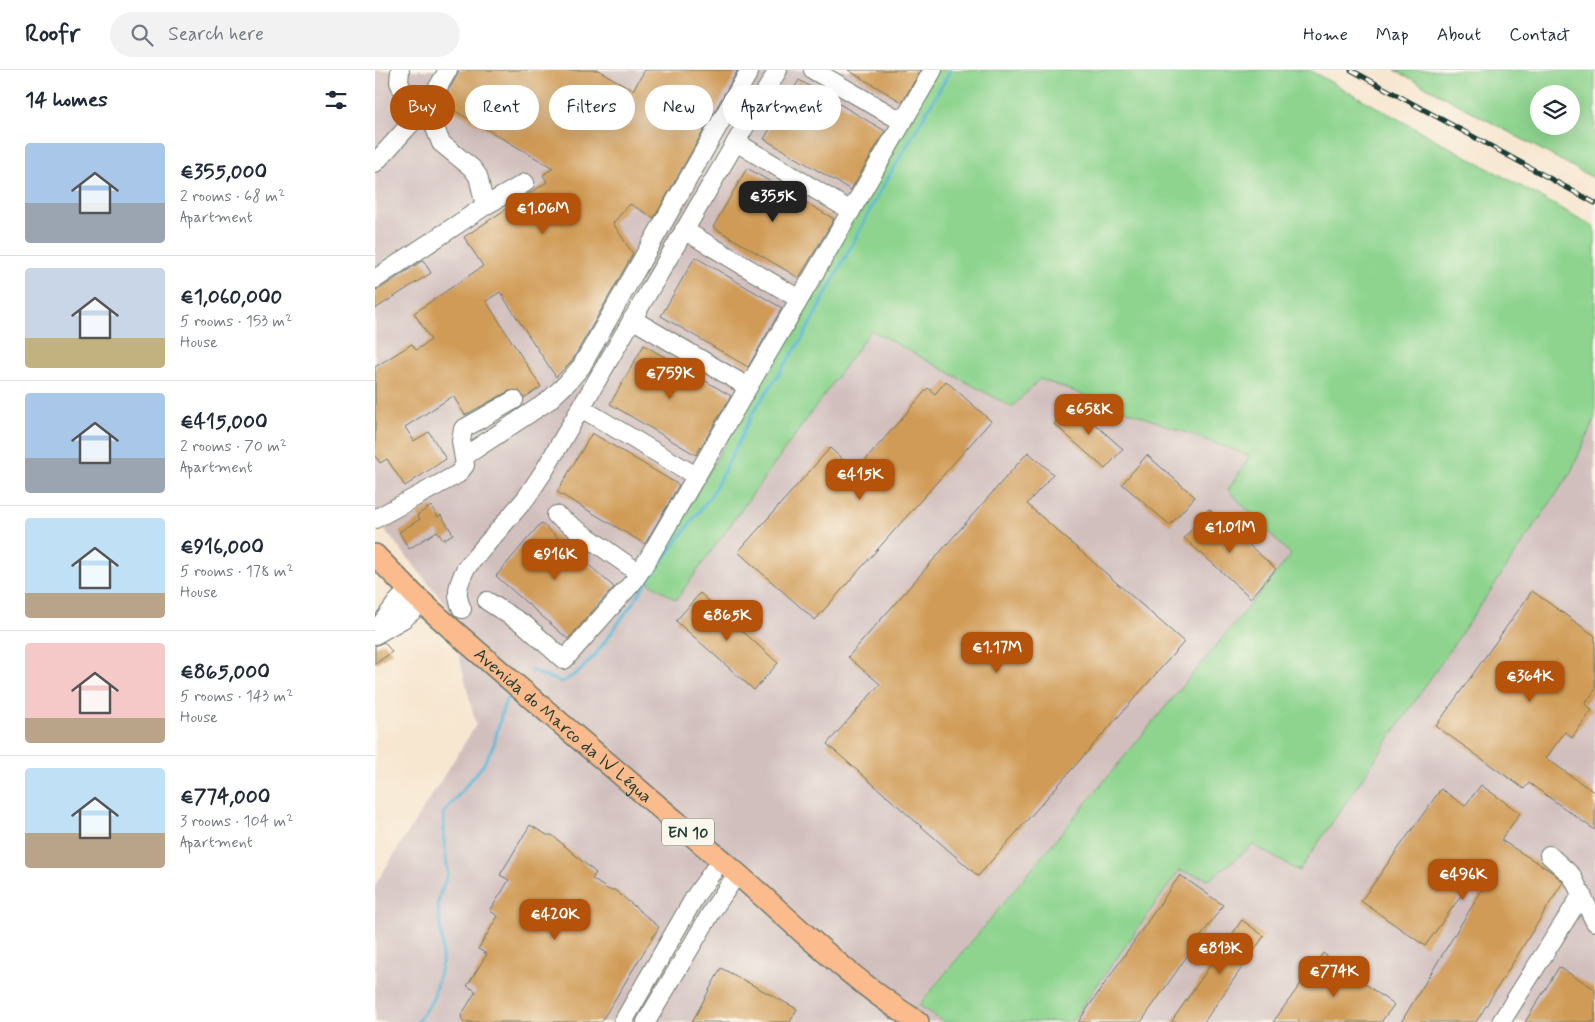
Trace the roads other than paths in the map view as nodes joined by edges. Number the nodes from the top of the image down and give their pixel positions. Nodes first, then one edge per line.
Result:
1 (448, 70) edge
2 (750, 70) edge
3 (778, 70) edge
4 (813, 70) edge
5 (933, 70) edge
6 (400, 71) dead end
7 (400, 85) edge
8 (439, 85) edge
9 (903, 122) junction
10 (409, 130) edge
11 (436, 130) edge
12 (735, 142) junction
13 (375, 162) edge
14 (525, 183) dead end
15 (485, 206) junction
16 (851, 211) junction
17 (684, 230) junction
18 (375, 279) edge
19 (799, 299) junction
20 (632, 319) junction
21 (748, 388) junction
22 (514, 400) dead end
23 (581, 408) junction
24 (465, 456) junction
25 (697, 476) junction
26 (556, 515) dead end
27 (376, 516) edge
28 (375, 555) edge
29 (384, 570) edge
30 (639, 573) junction
31 (415, 596) junction
32 (487, 602) dead end
33 (462, 609) dead end
34 (375, 629) edge
35 (375, 634) edge
36 (1549, 856) dead end
37 (721, 860) junction
38 (737, 874) junction
39 (1581, 894) junction
40 (1595, 922) edge
41 (913, 1020) edge
42 (623, 1022) edge
43 (646, 1022) edge
44 (1501, 1022) edge

1 - 8 street
2 - 24 street
3 - 12 street
4 - 9 street
5 - 9 street
6 - 7 street
9 - 16 street
10 - 13 street
11 - 15 street
12 - 16 street
12 - 17 street
14 - 15 street
15 - 18 street
16 - 19 street
17 - 19 street
17 - 20 street
19 - 21 street
20 - 21 street
20 - 23 street
21 - 25 street
22 - 24 street
23 - 25 street
23 - 33 street
24 - 27 street
25 - 30 street
26 - 30 street
28 - 29 main road, Avenida do Marco da IV Légua / EN 10
29 - 31 main road, Avenida do Marco da IV Légua / EN 10
30 - 32 street
31 - 34 street
31 - 35 street
31 - 37 main road, Avenida do Marco da IV Légua / EN 10
36 - 39 street
37 - 38 main road, Avenida do Marco da IV Légua / EN 10
37 - 42 street
38 - 41 main road, Avenida do Marco da IV Légua / EN 10
38 - 43 street
39 - 40 street
39 - 44 street

